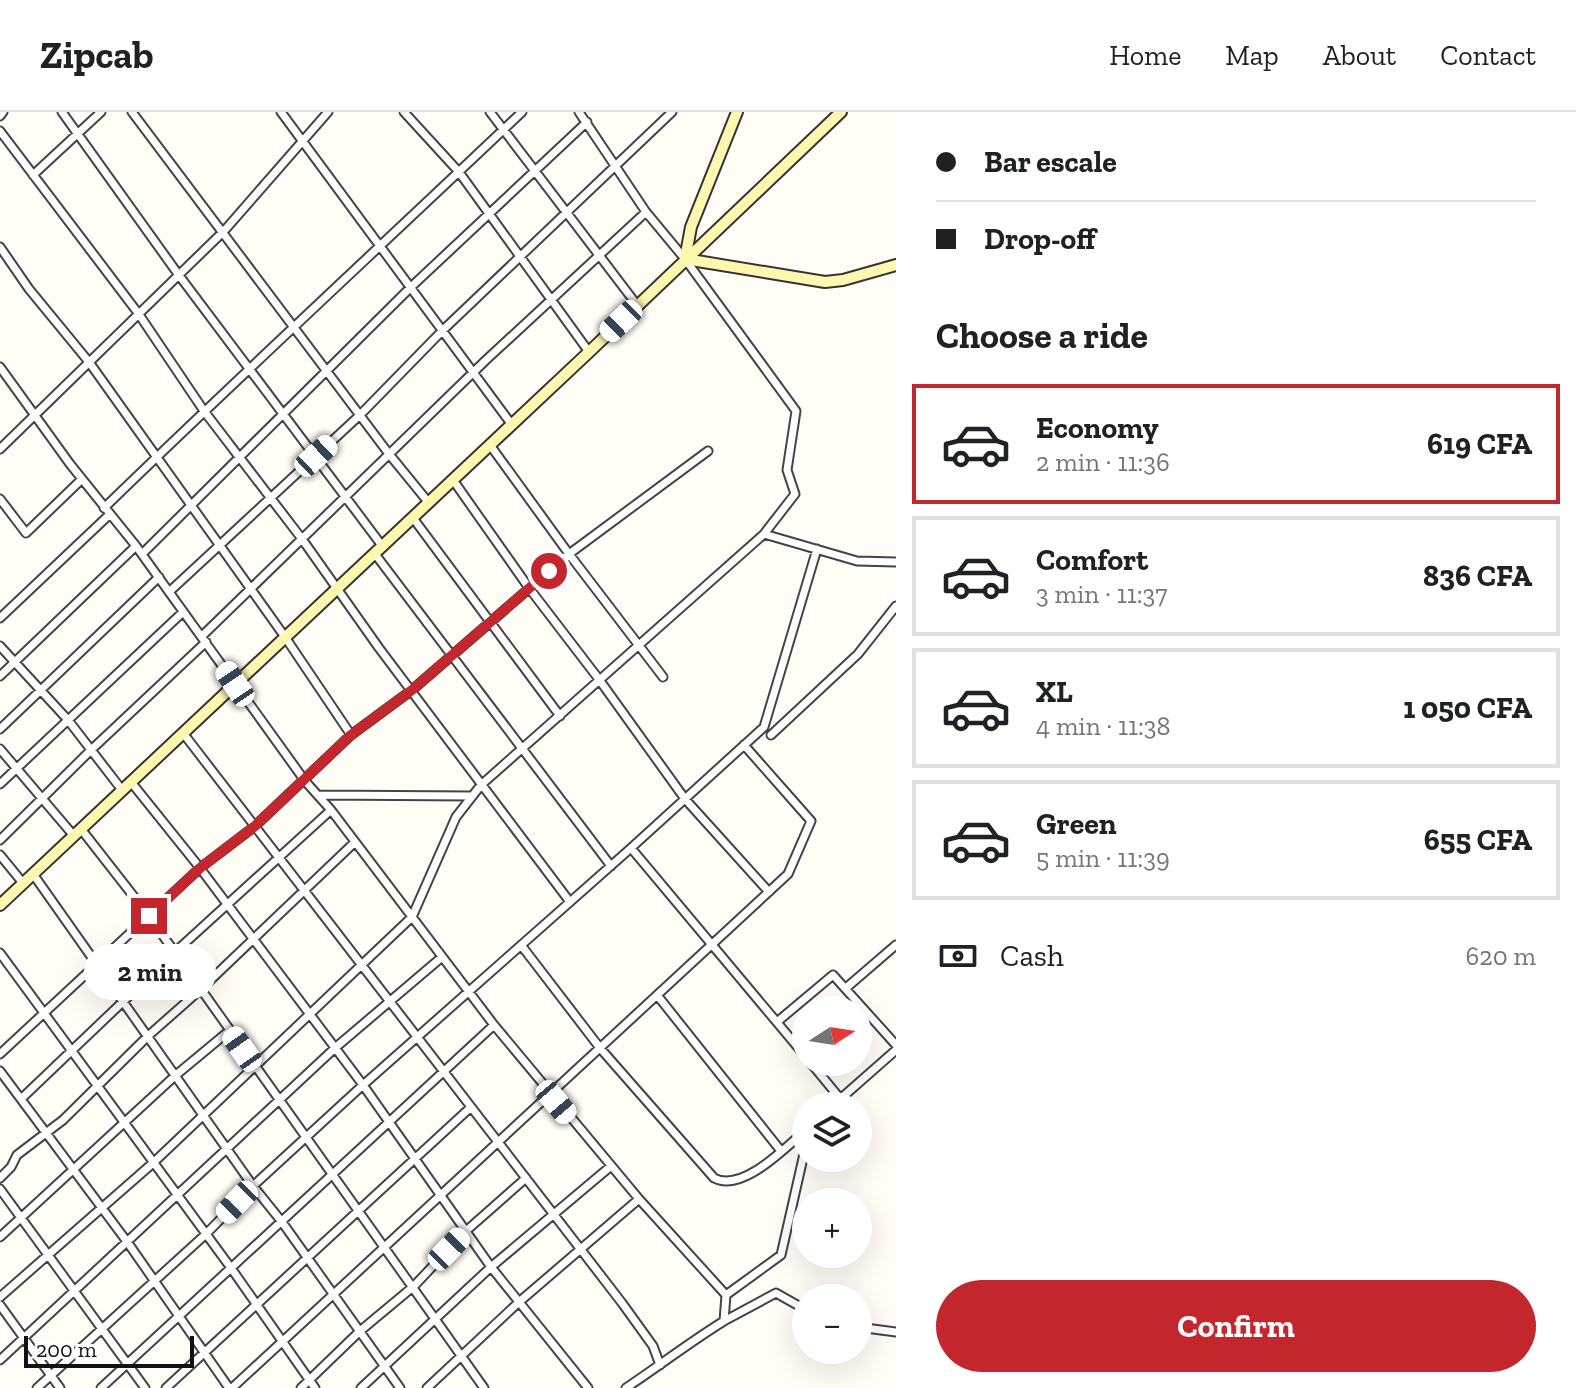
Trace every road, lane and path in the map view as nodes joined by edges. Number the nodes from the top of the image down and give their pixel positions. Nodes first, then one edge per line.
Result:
1 (62, 112) edge
2 (101, 112) edge
3 (132, 112) edge
4 (281, 112) edge
5 (328, 112) edge
6 (404, 112) edge
7 (490, 112) edge
8 (522, 112) edge
9 (579, 112) edge
10 (672, 112) edge
11 (737, 112) edge
12 (841, 112) edge
13 (587, 122) junction
14 (503, 130) junction
15 (0, 131) edge
16 (79, 134) junction
17 (301, 140) junction
18 (615, 163) junction
19 (535, 171) junction
20 (459, 172) junction
21 (33, 175) junction
22 (567, 211) junction
23 (646, 212) junction
24 (489, 215) junction
25 (224, 231) junction
26 (381, 245) junction
27 (0, 247) edge
28 (599, 257) junction
29 (519, 259) junction
30 (685, 259) junction
31 (896, 265) edge
32 (178, 274) junction
33 (411, 287) junction
34 (552, 302) junction
35 (637, 305) junction
36 (138, 313) junction
37 (296, 328) junction
38 (443, 330) junction
39 (589, 352) junction
40 (89, 362) junction
41 (0, 367) edge
42 (251, 368) junction
43 (328, 371) junction
44 (473, 372) junction
45 (204, 411) junction
46 (284, 413) junction
47 (34, 414) junction
48 (360, 415) junction
49 (512, 425) junction
50 (490, 445) junction
51 (0, 449) edge
52 (708, 451) dead end
53 (389, 454) junction
54 (239, 456) junction
55 (316, 456) junction
56 (156, 458) junction
57 (82, 479) junction
58 (453, 480) junction
59 (346, 496) junction
60 (270, 498) junction
61 (0, 499) edge
62 (429, 503) junction
63 (190, 504) junction
64 (107, 511) junction
65 (413, 518) junction
66 (764, 534) junction
67 (302, 539) junction
68 (219, 545) junction
69 (136, 546) junction
70 (817, 549) junction
71 (379, 550) junction
72 (142, 554) junction
73 (569, 554) junction
74 (896, 562) edge
75 (159, 577) junction
76 (250, 588) junction
77 (338, 588) junction
78 (529, 588) junction
79 (169, 592) junction
80 (896, 606) edge
81 (183, 612) junction
82 (0, 618) edge
83 (490, 622) junction
84 (285, 637) junction
85 (204, 639) junction
86 (0, 646) edge
87 (639, 646) junction
88 (452, 656) junction
89 (15, 661) junction
90 (0, 676) edge
91 (663, 677) dead end
92 (598, 678) junction
93 (235, 684) junction
94 (41, 689) junction
95 (412, 690) junction
96 (560, 716) junction
97 (68, 720) junction
98 (0, 729) edge
99 (183, 733) junction
100 (351, 735) junction
101 (771, 735) dead end
102 (744, 745) junction
103 (0, 749) edge
104 (522, 749) junction
105 (91, 750) junction
106 (17, 768) junction
107 (305, 781) junction
108 (131, 782) junction
109 (0, 784) edge
110 (481, 785) junction
111 (122, 790) junction
112 (318, 795) junction
113 (472, 796) junction
114 (43, 799) junction
115 (685, 799) junction
116 (331, 810) junction
117 (255, 826) junction
118 (77, 832) junction
119 (0, 840) edge
120 (355, 842) junction
121 (631, 848) junction
122 (0, 855) edge
123 (278, 857) junction
124 (611, 866) junction
125 (200, 868) junction
126 (33, 874) junction
127 (23, 883) junction
128 (304, 891) junction
129 (769, 892) junction
130 (570, 902) junction
131 (227, 904) junction
132 (0, 905) edge
133 (149, 916) junction
134 (412, 917) junction
135 (254, 939) junction
136 (712, 944) junction
137 (521, 945) junction
138 (896, 945) edge
139 (0, 953) edge
140 (174, 953) junction
141 (442, 957) junction
142 (97, 963) junction
143 (361, 965) junction
144 (846, 988) junction
145 (200, 990) junction
146 (468, 992) junction
147 (657, 995) junction
148 (124, 1001) junction
149 (389, 1002) junction
150 (44, 1012) junction
151 (308, 1015) junction
152 (777, 1022) junction
153 (494, 1025) junction
154 (229, 1031) junction
155 (148, 1036) junction
156 (416, 1038) junction
157 (792, 1040) edge
158 (335, 1048) junction
159 (600, 1048) junction
160 (896, 1048) edge
161 (72, 1050) junction
162 (0, 1052) edge
163 (255, 1067) junction
164 (0, 1071) edge
165 (443, 1073) junction
166 (176, 1075) junction
167 (821, 1076) edge
168 (363, 1085) junction
169 (98, 1087) junction
170 (835, 1092) edge
171 (848, 1092) edge
172 (550, 1094) junction
173 (21, 1099) junction
174 (280, 1101) junction
175 (471, 1107) junction
176 (203, 1114) junction
177 (390, 1122) junction
178 (124, 1123) junction
179 (47, 1133) junction
180 (307, 1136) junction
181 (498, 1141) junction
182 (792, 1142) edge
183 (228, 1150) junction
184 (781, 1151) junction
185 (415, 1159) junction
186 (153, 1163) junction
187 (611, 1166) junction
188 (74, 1169) junction
189 (800, 1172) edge
190 (335, 1174) junction
191 (0, 1178) edge
192 (526, 1178) junction
193 (253, 1186) junction
194 (0, 1189) edge
195 (178, 1196) junction
196 (441, 1196) junction
197 (639, 1199) junction
198 (101, 1208) junction
199 (360, 1210) junction
200 (554, 1215) junction
201 (21, 1218) junction
202 (282, 1222) junction
203 (466, 1231) junction
204 (206, 1234) junction
205 (0, 1237) edge
206 (128, 1243) junction
207 (387, 1248) junction
208 (579, 1248) junction
209 (48, 1255) junction
210 (309, 1259) junction
211 (491, 1267) junction
212 (231, 1268) junction
213 (154, 1283) junction
214 (414, 1286) junction
215 (74, 1291) junction
216 (334, 1294) junction
217 (726, 1295) junction
218 (0, 1297) edge
219 (519, 1302) junction
220 (792, 1302) edge
221 (0, 1305) edge
222 (257, 1305) junction
223 (178, 1317) junction
224 (437, 1318) junction
225 (724, 1321) junction
226 (102, 1329) junction
227 (872, 1329) edge
228 (360, 1331) junction
229 (896, 1332) edge
230 (23, 1338) junction
231 (281, 1341) junction
232 (204, 1354) junction
233 (462, 1355) junction
234 (0, 1360) edge
235 (127, 1364) junction
236 (660, 1365) junction
237 (386, 1366) junction
238 (51, 1375) junction
239 (313, 1384) edge
240 (37, 1388) edge
241 (60, 1388) edge
242 (101, 1388) edge
243 (145, 1388) edge
244 (166, 1388) edge
245 (231, 1388) edge
246 (301, 1388) edge
247 (361, 1388) edge
248 (400, 1388) edge
249 (427, 1388) edge
250 (484, 1388) edge
251 (588, 1388) edge
252 (626, 1388) edge

1 - 16 street
2 - 16 street
3 - 25 street
4 - 17 street
5 - 17 street
6 - 20 street
7 - 14 street
8 - 14 street
9 - 13 street
10 - 18 street
11 - 30 street
12 - 30 street
13 - 18 street
13 - 19 street
14 - 19 street
14 - 20 street
15 - 21 street
16 - 21 street
16 - 32 street
17 - 25 street
17 - 26 street
18 - 22 street
18 - 23 street
19 - 22 street
19 - 24 street
20 - 24 street
20 - 26 street
21 - 36 street
22 - 28 street
22 - 29 street
23 - 28 street
23 - 30 street
24 - 29 street
24 - 33 street
25 - 32 street
25 - 37 street
26 - 33 street
26 - 37 street
27 - 40 street
28 - 34 street
28 - 35 street
29 - 34 street
29 - 38 street
30 - 31 street
30 - 35 street
30 - 66 street
32 - 36 street
32 - 42 street
33 - 38 street
33 - 43 street
34 - 39 street
34 - 44 street
35 - 39 street
36 - 40 street
36 - 45 street
37 - 42 street
37 - 43 street
38 - 44 street
38 - 48 street
39 - 49 street
40 - 47 street
40 - 56 street
41 - 47 street
42 - 45 street
42 - 46 street
43 - 46 street
43 - 48 street
44 - 49 street
44 - 53 street
45 - 54 street
45 - 56 street
46 - 54 street
46 - 55 street
47 - 51 street
47 - 57 street
48 - 53 street
48 - 55 street
49 - 50 street
50 - 58 street
50 - 73 street
52 - 73 street
53 - 59 street
53 - 62 street
54 - 60 street
54 - 63 street
55 - 59 street
55 - 60 street
56 - 63 street
56 - 64 street
57 - 61 street
57 - 64 street
58 - 62 street
58 - 78 street
59 - 67 street
59 - 71 street
60 - 67 street
60 - 68 street
62 - 65 street
63 - 68 street
63 - 72 street
64 - 69 street
64 - 82 street
65 - 71 street
65 - 83 street
66 - 70 street
66 - 87 street
67 - 76 street
67 - 77 street
68 - 76 street
68 - 79 street
69 - 72 street
69 - 89 street
70 - 74 street
70 - 102 street
71 - 77 street
71 - 88 street
72 - 75 street
73 - 78 street
73 - 87 street
75 - 79 street
75 - 94 street
76 - 84 street
76 - 85 street
77 - 84 street
77 - 95 street
78 - 83 street
78 - 92 street
79 - 81 street
80 - 101 street
81 - 85 street
81 - 97 street
83 - 88 street
83 - 96 street
84 - 93 street
84 - 100 street
85 - 93 street
85 - 105 street
86 - 89 street
87 - 91 street
87 - 92 street
88 - 95 street
88 - 104 street
89 - 90 street
89 - 94 street
92 - 96 street
92 - 115 street
93 - 99 street
93 - 107 street
94 - 97 street
94 - 98 street
95 - 100 street
95 - 110 street
96 - 104 street
97 - 105 street
97 - 106 street
99 - 108 street
99 - 117 street
100 - 107 street
102 - 115 street
102 - 129 street
103 - 106 street
104 - 110 street
104 - 124 street
105 - 111 street
105 - 114 street
106 - 109 street
106 - 114 street
107 - 112 street
107 - 117 street
108 - 111 street
108 - 125 street
110 - 113 street
110 - 130 street
111 - 118 street
112 - 113 street
112 - 116 street
113 - 134 street
114 - 118 street
114 - 119 street
115 - 121 street
115 - 129 street
116 - 120 street
116 - 123 street
117 - 123 street
117 - 125 street
118 - 126 street
118 - 133 street
120 - 128 street
120 - 134 street
121 - 124 street
121 - 136 street
122 - 127 street
123 - 128 street
123 - 131 street
124 - 130 street
125 - 131 street
125 - 133 street
126 - 127 street
126 - 142 street
127 - 132 street
128 - 135 street
128 - 143 street
129 - 136 street
130 - 137 street
131 - 135 street
131 - 140 street
133 - 140 street
133 - 142 street
134 - 141 street
134 - 143 street
135 - 145 street
135 - 151 street
136 - 147 street
136 - 152 street
137 - 146 street
137 - 159 street
138 - 144 street
139 - 150 street
140 - 145 street
140 - 148 street
141 - 146 street
141 - 149 street
142 - 148 street
142 - 150 street
143 - 149 street
143 - 151 street
144 - 152 street
144 - 160 street
145 - 154 street
145 - 155 street
146 - 153 street
146 - 156 street
147 - 159 street
147 - 184 street
148 - 155 street
148 - 161 street
149 - 156 street
149 - 158 street
150 - 161 street
150 - 162 street
151 - 158 street
151 - 163 street
152 - 157 street
153 - 165 street
153 - 172 street
154 - 163 street
154 - 166 street
155 - 166 street
155 - 169 street
156 - 165 street
156 - 168 street
158 - 168 street
158 - 174 street
159 - 172 street
159 - 184 street
160 - 171 street
161 - 169 street
161 - 173 street
163 - 174 street
163 - 176 street
164 - 173 street
165 - 175 street
165 - 177 street
166 - 176 street
166 - 178 street
167 - 170 street
168 - 177 street
168 - 180 street
169 - 178 street
169 - 179 street
172 - 181 street
172 - 187 street
173 - 179 street
174 - 180 street
174 - 183 street
175 - 181 street
175 - 185 street
176 - 183 street
176 - 186 street
177 - 185 street
177 - 190 street
178 - 186 street
178 - 188 street
179 - 188 street
179 - 191 street
180 - 190 street
180 - 193 street
181 - 192 street
181 - 196 street
182 - 184 street
183 - 193 street
183 - 195 street
185 - 196 street
185 - 199 street
186 - 195 street
186 - 198 street
187 - 197 street
187 - 200 street
188 - 198 street
188 - 201 street
189 - 217 street
190 - 199 street
190 - 202 street
192 - 200 street
192 - 203 street
193 - 202 street
193 - 204 street
194 - 201 street
195 - 204 street
195 - 206 street
196 - 203 street
196 - 207 street
197 - 208 street
197 - 217 street
198 - 206 street
198 - 209 street
199 - 207 street
199 - 210 street
200 - 208 street
200 - 211 street
201 - 205 street
201 - 209 street
202 - 210 street
202 - 212 street
203 - 211 street
203 - 214 street
204 - 212 street
204 - 213 street
206 - 213 street
206 - 215 street
207 - 214 street
207 - 216 street
208 - 219 street
208 - 236 street
209 - 215 street
209 - 218 street
210 - 216 street
210 - 222 street
211 - 219 street
211 - 224 street
212 - 222 street
212 - 223 street
213 - 223 street
213 - 226 street
214 - 224 street
214 - 228 street
215 - 226 street
215 - 230 street
216 - 228 street
216 - 231 street
217 - 225 street
219 - 233 street
219 - 251 street
220 - 225 street
221 - 230 street
222 - 231 street
222 - 232 street
223 - 232 street
223 - 235 street
224 - 233 street
224 - 237 street
225 - 236 street
226 - 235 street
226 - 238 street
227 - 229 street
228 - 237 street
228 - 239 street
230 - 234 street
230 - 238 street
231 - 239 street
231 - 245 street
232 - 244 street
232 - 245 street
233 - 249 street
233 - 250 street
235 - 242 street
235 - 243 street
236 - 252 street
237 - 247 street
237 - 248 street
238 - 240 street
238 - 241 street
239 - 246 street

